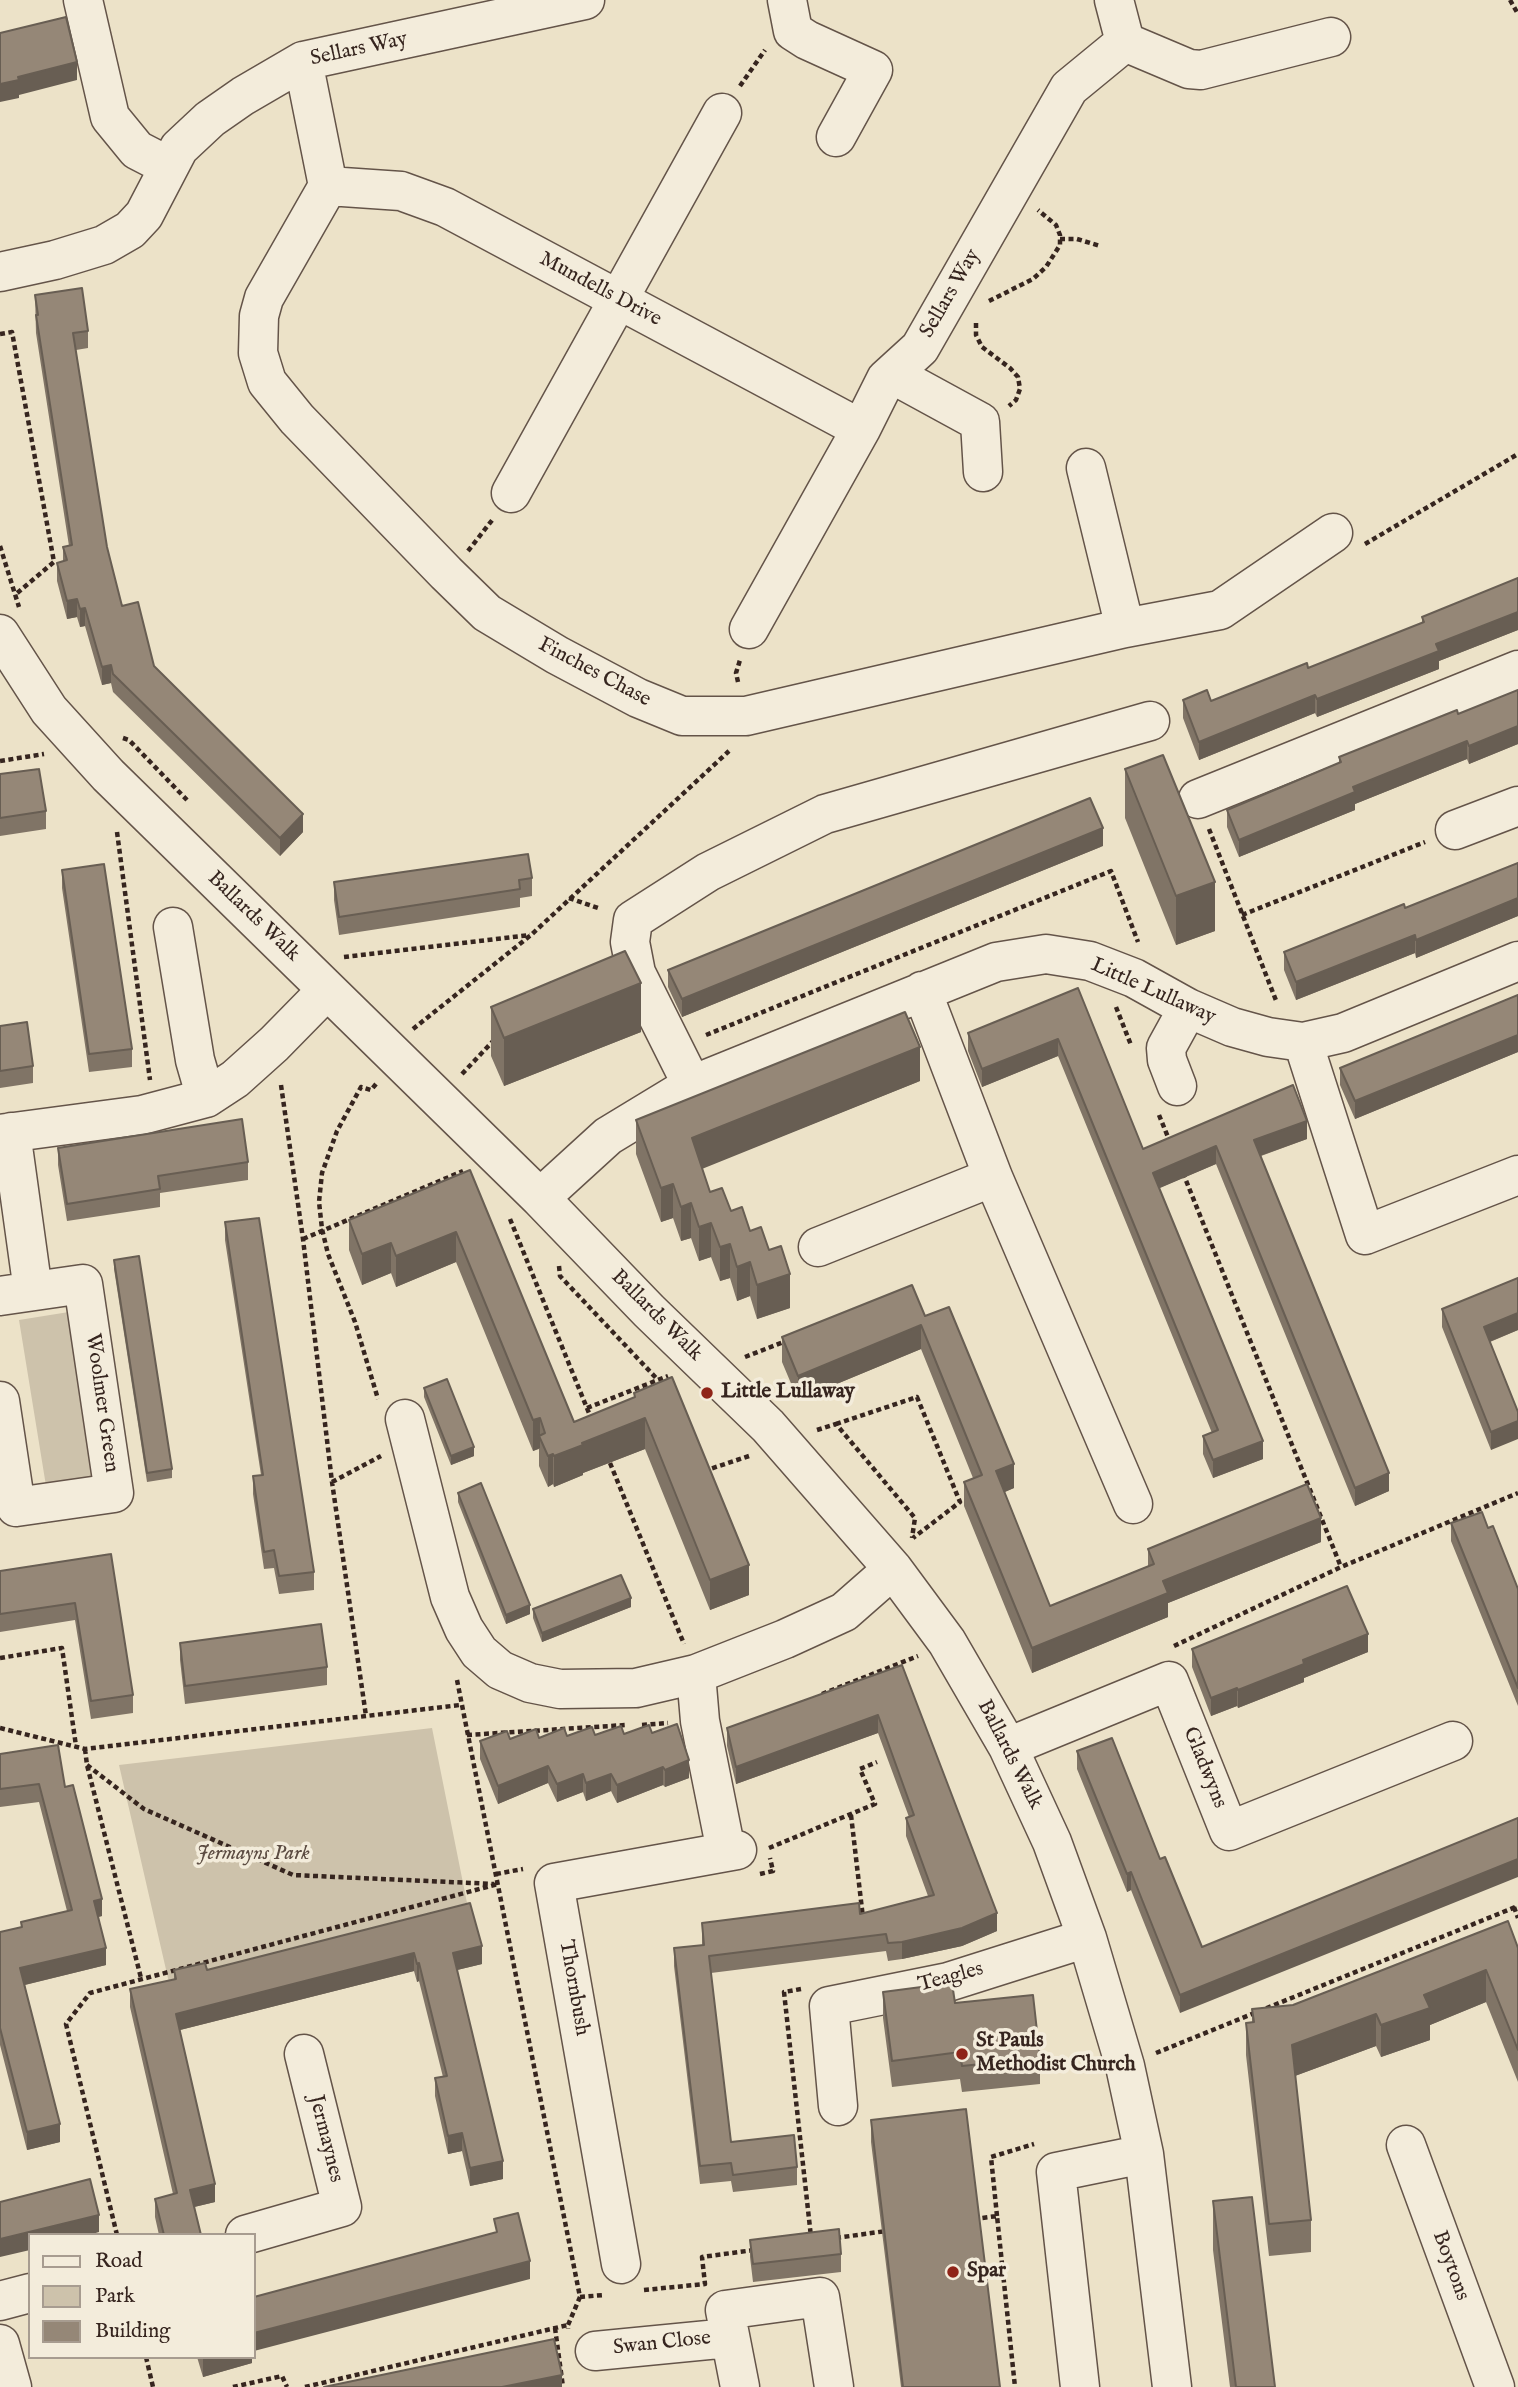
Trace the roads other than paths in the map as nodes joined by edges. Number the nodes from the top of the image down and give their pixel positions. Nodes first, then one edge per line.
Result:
1 (83, 0) edge
2 (585, 0) edge
3 (1114, 0) edge
4 (788, 7) edge
5 (1331, 37) dead end
6 (1125, 42) junction
7 (303, 61) junction
8 (722, 113) road end
9 (836, 137) dead end
10 (168, 166) junction
11 (328, 186) junction
12 (0, 272) edge
13 (620, 300) junction
14 (892, 374) junction
15 (861, 429) junction
16 (1086, 468) dead end
17 (983, 472) dead end
18 (511, 493) road end
19 (1344, 542) road end
20 (1125, 628) junction
21 (749, 629) road end
22 (0, 634) edge
23 (1518, 670) edge
24 (1150, 721) dead end
25 (1198, 799) road end
26 (1518, 806) edge
27 (1455, 830) road end
28 (173, 927) dead end
29 (1518, 961) edge
30 (335, 974) junction
31 (922, 991) junction
32 (1188, 1008) junction
33 (1303, 1042) junction
34 (692, 1085) junction
35 (1166, 1096) road end
36 (206, 1098) junction
37 (6, 1133) edge
38 (1518, 1175) edge
39 (993, 1177) junction
40 (524, 1207) junction
41 (818, 1247) dead end
42 (16, 1294) edge
43 (0, 1401) edge
44 (399, 1424) road end
45 (1133, 1504) dead end
46 (903, 1554) junction
47 (696, 1674) junction
48 (1453, 1741) dead end
49 (1008, 1747) junction
50 (1087, 1938) junction
51 (304, 2054) dead end
52 (838, 2106) dead end
53 (1406, 2145) dead end
54 (1144, 2154) junction
55 (252, 2233) edge
56 (622, 2283) road end
57 (28, 2294) edge
58 (0, 2301) edge
59 (729, 2338) junction
60 (0, 2344) edge
61 (583, 2344) road end
62 (12, 2387) edge
63 (740, 2387) edge
64 (834, 2387) edge
65 (1080, 2387) edge
66 (1172, 2387) edge
67 (1495, 2387) edge

1 - 10 street
2 - 7 street, Sellars Way
3 - 6 street
4 - 9 street
5 - 6 street
6 - 14 street, Sellars Way
7 - 10 street, Sellars Way
7 - 11 street
8 - 13 street
10 - 12 street, Sellars Way
11 - 13 street, Mundells Drive
11 - 20 street, Finches Chase
13 - 15 street, Mundells Drive
13 - 18 street
14 - 15 street, Sellars Way
14 - 17 street
15 - 21 street, Sellars Way
16 - 20 street
19 - 20 street, Finches Chase
22 - 30 street, Ballards Walk
23 - 25 street
24 - 34 street
26 - 27 street
28 - 36 street
29 - 33 street, Little Lullaway
30 - 36 street, Woolmer Green
30 - 40 street, Ballards Walk
31 - 32 street, Little Lullaway
31 - 34 street, Little Lullaway
31 - 39 street
32 - 33 street, Little Lullaway
32 - 35 street
33 - 38 street
34 - 40 street, Little Lullaway
36 - 37 street, Woolmer Green
37 - 42 street, Woolmer Green
39 - 41 street
39 - 45 street
40 - 46 street, Ballards Walk
42 - 43 street, Woolmer Green
44 - 47 street
46 - 47 street
46 - 49 street, Ballards Walk
47 - 56 street, Thornbush
48 - 49 street, Gladwyns
49 - 50 street, Ballards Walk
50 - 52 street, Teagles
50 - 54 street, Ballards Walk
51 - 55 street, Jermaynes
53 - 67 street, Boytons
54 - 65 street
54 - 66 street, Ballards Walk
57 - 58 street
59 - 61 street, Swan Close
59 - 63 street, Swan Close
59 - 64 street, Swan Close
60 - 62 street

